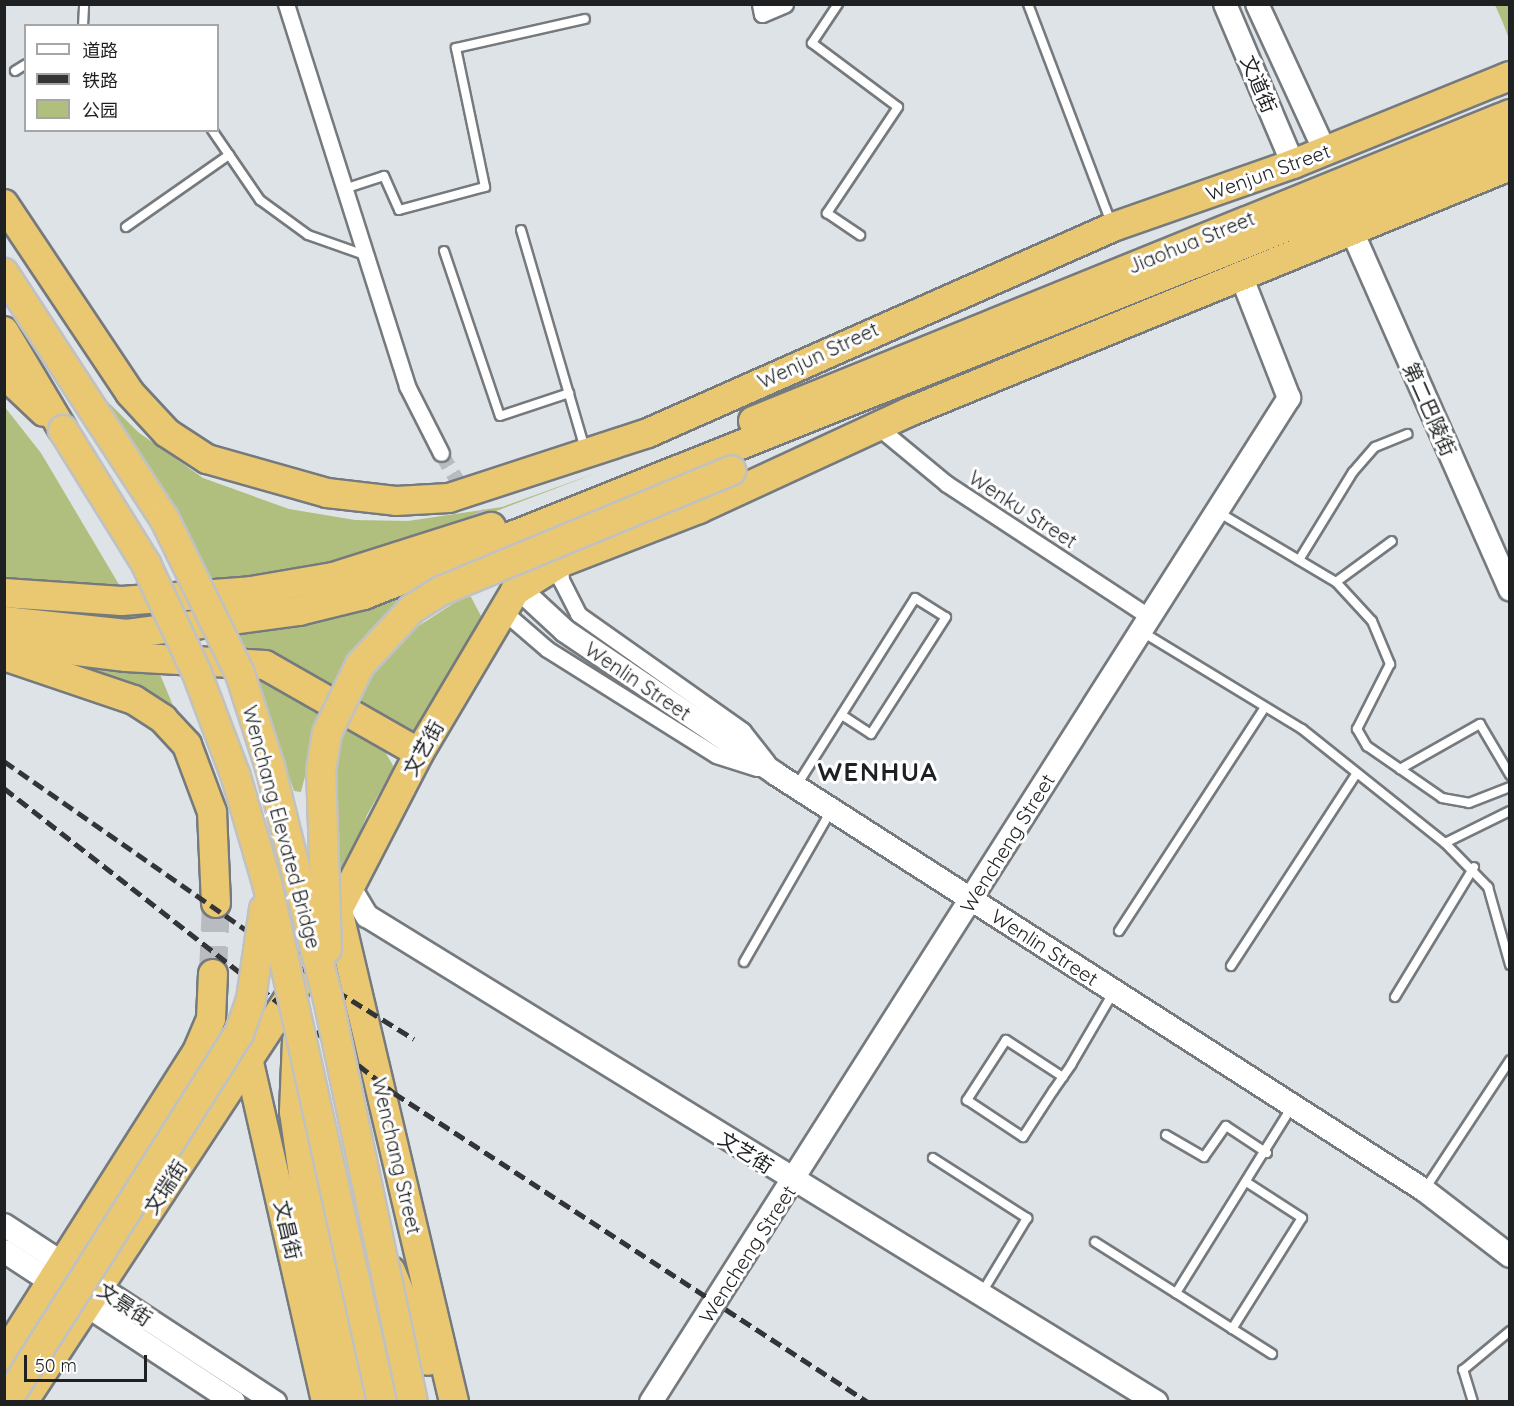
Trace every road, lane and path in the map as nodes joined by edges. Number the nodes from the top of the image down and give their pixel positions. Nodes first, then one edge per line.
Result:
1 (84, 4) edge
2 (286, 4) edge
3 (760, 4) edge
4 (785, 4) edge
5 (838, 4) edge
6 (1028, 4) edge
7 (1225, 4) edge
8 (1257, 4) edge
9 (585, 19) dead end
10 (83, 24) edge
11 (24, 65) edge
12 (15, 71) dead end
13 (1509, 76) edge
14 (1509, 114) edge
15 (213, 132) edge
16 (1509, 138) edge
17 (1325, 151) junction
18 (229, 155) junction
19 (1293, 164) junction
20 (1509, 166) edge
21 (343, 190) junction
22 (4, 204) edge
23 (126, 227) dead end
24 (1113, 227) junction
25 (521, 230) dead end
26 (1352, 230) junction
27 (860, 235) dead end
28 (444, 250) dead end
29 (362, 254) junction
30 (4, 273) edge
31 (1240, 273) junction
32 (4, 331) edge
33 (4, 374) edge
34 (878, 380) junction
35 (569, 393) junction
36 (728, 397) junction
37 (909, 412) junction
38 (878, 427) junction
39 (63, 430) junction
40 (1407, 434) dead end
41 (441, 453) tunnel mouth
42 (768, 454) junction
43 (587, 456) junction
44 (1217, 511) junction
45 (1392, 541) dead end
46 (1299, 560) junction
47 (560, 563) junction
48 (1336, 582) junction
49 (1509, 590) edge
50 (4, 593) edge
51 (524, 593) dead end
52 (503, 611) junction
53 (4, 621) edge
54 (1147, 625) junction
55 (4, 642) edge
56 (4, 656) edge
57 (1265, 706) junction
58 (842, 715) junction
59 (419, 753) junction
60 (1400, 769) junction
61 (1358, 773) junction
62 (776, 774) junction
63 (1509, 775) edge
64 (796, 786) junction
65 (1509, 787) edge
66 (832, 810) junction
67 (1509, 811) edge
68 (1445, 843) junction
69 (1474, 867) junction
70 (267, 883) junction
71 (972, 898) junction
72 (344, 899) junction
73 (216, 903) tunnel mouth
74 (1119, 931) dead end
75 (744, 962) dead end
76 (1509, 965) edge
77 (1231, 966) dead end
78 (306, 972) joint
79 (213, 974) tunnel mouth
80 (1114, 992) junction
81 (1395, 998) dead end
82 (328, 999) junction
83 (298, 1023) junction
84 (248, 1059) junction
85 (1509, 1060) edge
86 (1063, 1077) junction
87 (1292, 1106) junction
88 (1166, 1135) dead end
89 (1267, 1153) junction
90 (933, 1158) dead end
91 (794, 1182) junction
92 (1248, 1183) junction
93 (1424, 1190) junction
94 (4, 1225) edge
95 (1095, 1242) dead end
96 (380, 1248) junction
97 (4, 1251) edge
98 (1509, 1256) edge
99 (57, 1272) junction
100 (1176, 1293) junction
101 (981, 1295) junction
102 (94, 1297) junction
103 (1232, 1329) junction
104 (1509, 1331) edge
105 (1272, 1354) dead end
106 (4, 1356) edge
107 (6, 1401) edge
108 (23, 1401) edge
109 (234, 1401) edge
110 (276, 1401) edge
111 (326, 1401) edge
112 (352, 1401) edge
113 (382, 1401) edge
114 (413, 1401) edge
115 (437, 1401) edge
116 (454, 1401) edge
117 (651, 1401) edge
118 (1156, 1401) edge
119 (1473, 1401) edge

1 - 10 lane
2 - 21 street
3 - 4 street
5 - 27 lane
6 - 24 lane
7 - 19 street, 文道街
8 - 17 street, 文道街
9 - 21 lane
11 - 12 lane
13 - 17 highway, Wenjun Street
14 - 34 highway, Jiaohua Street
15 - 18 lane
16 - 34 highway, Jiaohua Street
17 - 19 highway, Wenjun Street
18 - 23 lane
18 - 29 lane
19 - 24 highway, Wenjun Street
20 - 26 highway
21 - 29 street
22 - 43 highway, Wenjun Street
24 - 36 highway, Wenjun Street
25 - 35 lane
26 - 31 highway
26 - 49 street, 第二巴陵街
28 - 35 lane
29 - 41 street
30 - 82 highway, Wenchang Elevated Bridge, bridge
31 - 37 highway
31 - 44 street, Wencheng Street
32 - 39 highway, Wenchang Elevated Bridge
33 - 39 highway
34 - 36 highway
34 - 42 highway
34 - 50 highway
34 - 53 highway
35 - 43 lane
36 - 43 highway, Wenjun Street
37 - 38 highway
37 - 42 highway
38 - 47 highway
38 - 54 street, Wenku Street
39 - 70 highway, Wenchang Elevated Bridge, bridge
40 - 46 lane
42 - 82 highway, bridge
44 - 46 lane
44 - 54 street, Wencheng Street
45 - 48 lane
46 - 48 lane
47 - 52 highway
47 - 62 street
48 - 60 lane
51 - 62 street, Wenlin Street
52 - 59 highway, 文艺街
52 - 62 street
54 - 57 lane
54 - 71 street, Wencheng Street
55 - 59 highway
56 - 73 highway
57 - 61 lane
57 - 74 lane
58 - 58 lane
58 - 64 lane
59 - 72 highway, 文艺街
60 - 63 lane
60 - 65 lane
61 - 68 lane
61 - 77 lane
62 - 64 street, Wenlin Street
64 - 66 street, Wenlin Street
66 - 71 street, Wenlin Street
66 - 75 lane
67 - 68 lane
68 - 69 lane
69 - 76 lane
69 - 81 lane
70 - 83 highway, Wenchang Elevated Bridge, bridge
70 - 107 highway, bridge
71 - 80 street, Wenlin Street
71 - 91 street, Wencheng Street
72 - 78 highway, 文艺街
72 - 91 street, 文艺街
72 - 116 highway, Wenchang Street
78 - 84 highway, 文瑞街
79 - 99 highway
80 - 86 lane
80 - 87 street, Wenlin Street
82 - 96 highway, Wenchang Elevated Bridge, bridge
83 - 112 highway, bridge
83 - 113 highway, Wenchang Elevated Bridge, bridge
84 - 102 highway, 文瑞街
84 - 111 highway, 文昌街
85 - 93 lane
86 - 86 lane
87 - 89 lane
87 - 93 street, Wenlin Street
88 - 89 lane
89 - 92 lane
90 - 101 lane
91 - 101 street, 文艺街
91 - 117 street, Wencheng Street
92 - 100 lane
92 - 103 lane
93 - 98 street, Wenlin Street
94 - 99 street, 文景街
95 - 100 lane
96 - 114 highway, Wenchang Elevated Bridge, bridge
96 - 115 highway, bridge
97 - 99 street
99 - 102 street, 文景街
99 - 106 highway
100 - 103 lane
101 - 118 street, 文艺街
102 - 108 highway, 文瑞街
102 - 109 street
102 - 110 street, 文景街
103 - 105 lane
104 - 119 lane

